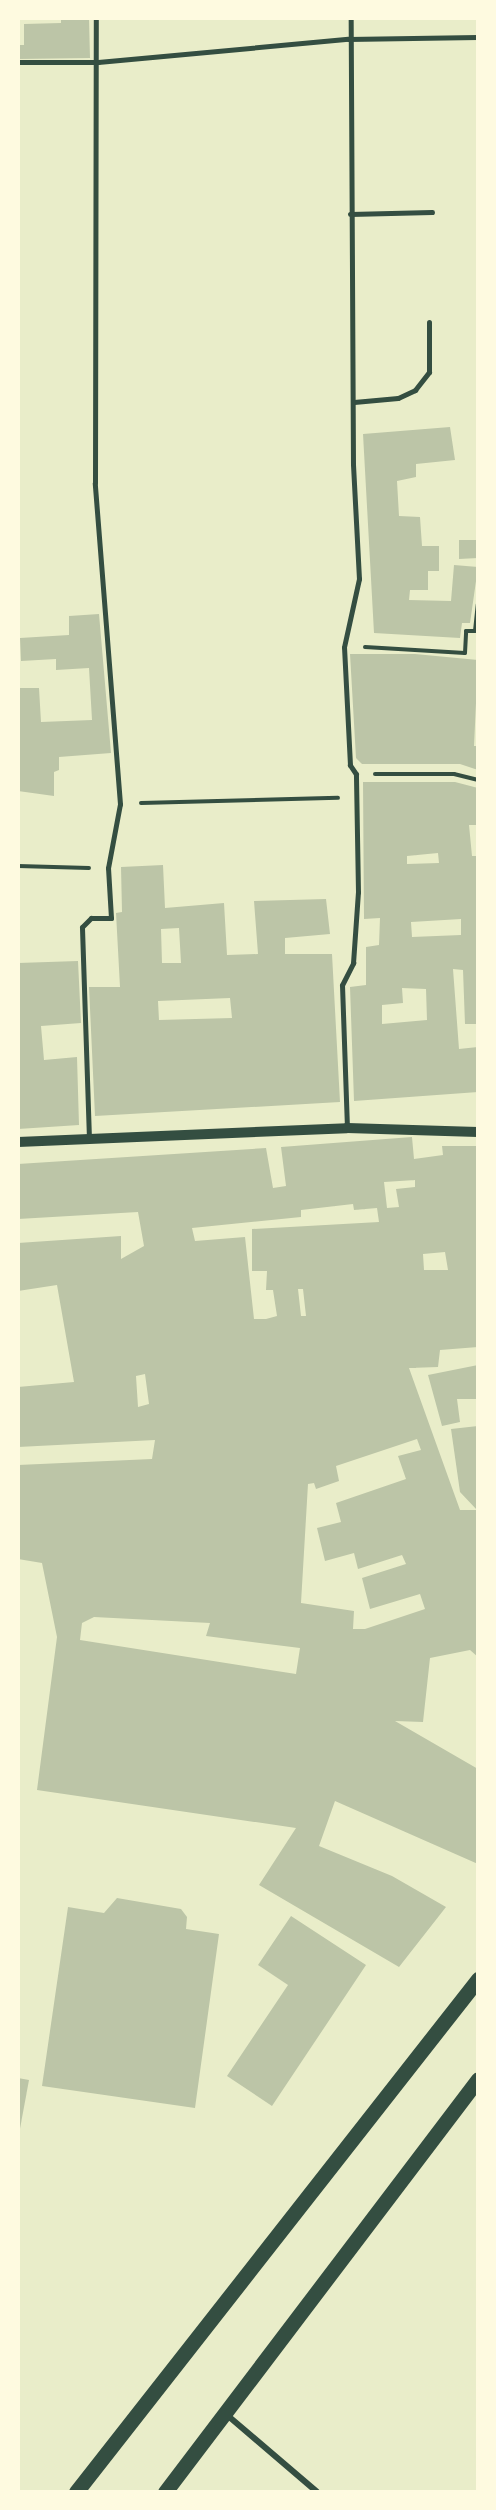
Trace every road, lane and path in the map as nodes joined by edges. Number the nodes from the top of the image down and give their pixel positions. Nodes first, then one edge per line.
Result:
1 (96, 18) edge
2 (351, 18) edge
3 (478, 37) edge
4 (348, 39) junction
5 (18, 62) edge
6 (98, 62) junction
7 (432, 212) dead end
8 (351, 214) junction
9 (429, 322) dead end
10 (354, 402) junction
11 (478, 604) edge
12 (344, 647) junction
13 (356, 774) junction
14 (478, 780) edge
15 (356, 798) junction
16 (120, 804) junction
17 (18, 866) edge
18 (108, 868) junction
19 (347, 1128) junction
20 (478, 1132) edge
21 (90, 1139) junction
22 (18, 1142) edge
23 (478, 1979) edge
24 (478, 2079) edge
25 (227, 2415) junction
26 (76, 2492) edge
27 (165, 2492) edge
28 (317, 2492) edge

1 - 6 street
2 - 4 street
3 - 4 street
4 - 6 street
4 - 8 street
5 - 6 street
6 - 16 street
7 - 8 street
8 - 10 street
9 - 10 street
10 - 12 street
11 - 12 path
12 - 13 street
13 - 14 path
13 - 15 street
15 - 16 path
15 - 19 street
16 - 18 street
17 - 18 path
18 - 21 street
19 - 20 street
19 - 21 street
21 - 22 street
23 - 26 main road
24 - 25 main road
25 - 27 main road
25 - 28 street

